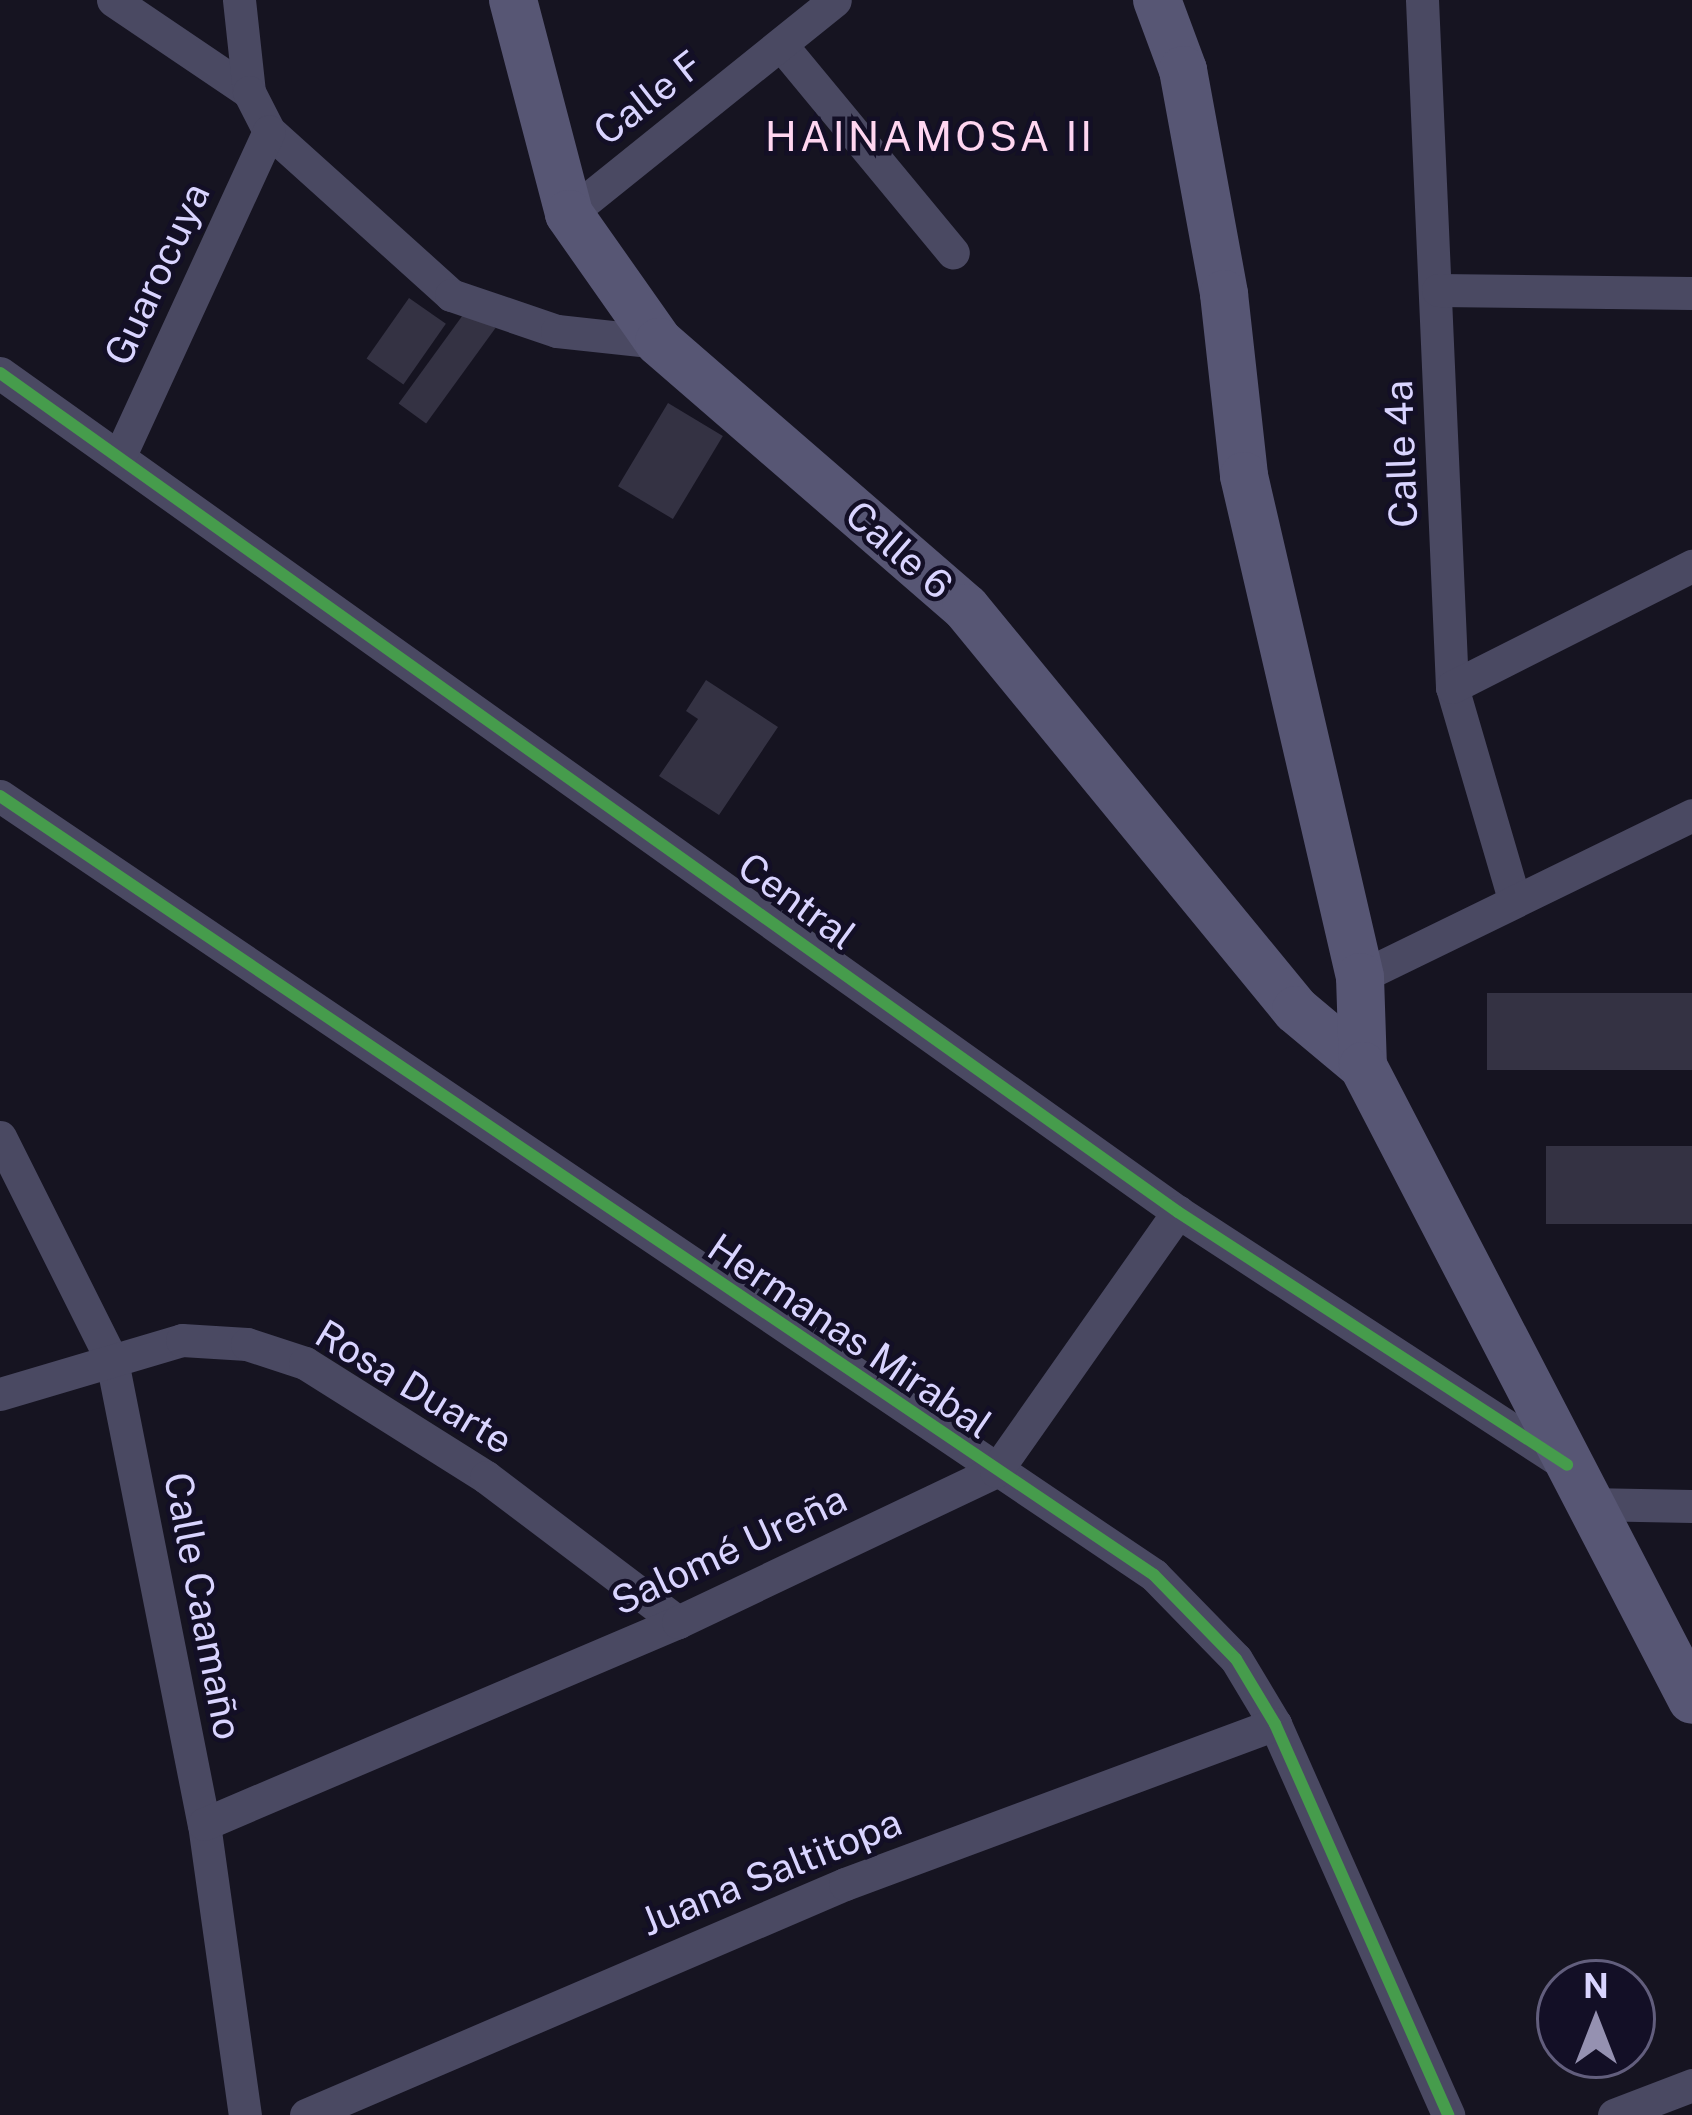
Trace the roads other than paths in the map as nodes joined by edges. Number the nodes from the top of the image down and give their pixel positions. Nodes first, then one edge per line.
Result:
1 (112, 0) edge
2 (239, 0) edge
3 (513, 0) edge
4 (835, 0) edge
5 (1157, 0) edge
6 (1422, 0) edge
7 (782, 46) junction
8 (249, 92) junction
9 (268, 131) junction
10 (569, 214) junction
11 (953, 253) dead end
12 (1438, 290) junction
13 (1692, 293) edge
14 (659, 342) junction
15 (5, 386) edge
16 (121, 452) junction
17 (1692, 566) edge
18 (1452, 687) junction
19 (0, 796) edge
20 (1692, 815) edge
21 (1513, 896) junction
22 (1360, 977) junction
23 (1363, 1066) junction
24 (0, 1137) edge
25 (1178, 1212) junction
26 (112, 1361) junction
27 (0, 1394) edge
28 (996, 1471) junction
29 (1577, 1484) junction
30 (1692, 1506) edge
31 (678, 1622) junction
32 (1692, 1700) edge
33 (1275, 1724) junction
34 (204, 1824) junction
35 (1692, 2085) edge
36 (245, 2115) edge
37 (306, 2115) edge
38 (1448, 2115) edge
39 (1614, 2115) edge

1 - 8 street
2 - 8 street
3 - 10 street, Calle 6
4 - 7 street, Calle F
5 - 22 street
6 - 12 street, Calle 4a
7 - 10 street, Calle F
7 - 11 street
8 - 9 street
9 - 14 street
9 - 16 street, Guarocuya
10 - 14 street, Calle 6
12 - 13 street
12 - 18 street, Calle 4a
14 - 23 street, Calle 6
15 - 16 street, Central
16 - 25 street, Central
17 - 18 street
18 - 21 street, Calle 4a
19 - 28 street, Hermanas Mirabal
20 - 21 street
21 - 22 street
22 - 23 street
23 - 29 street
24 - 26 street, Calle Caamaño
25 - 28 street, Salomé Ureña
25 - 29 street, Central
26 - 27 street, Rosa Duarte
26 - 31 street, Rosa Duarte
26 - 34 street, Calle Caamaño
28 - 31 street, Salomé Ureña
28 - 33 street, Hermanas Mirabal
29 - 30 street
29 - 32 street
31 - 34 street, Salomé Ureña
33 - 37 street, Juana Saltitopa
33 - 38 street, Hermanas Mirabal
34 - 36 street, Calle Caamaño
35 - 39 street

